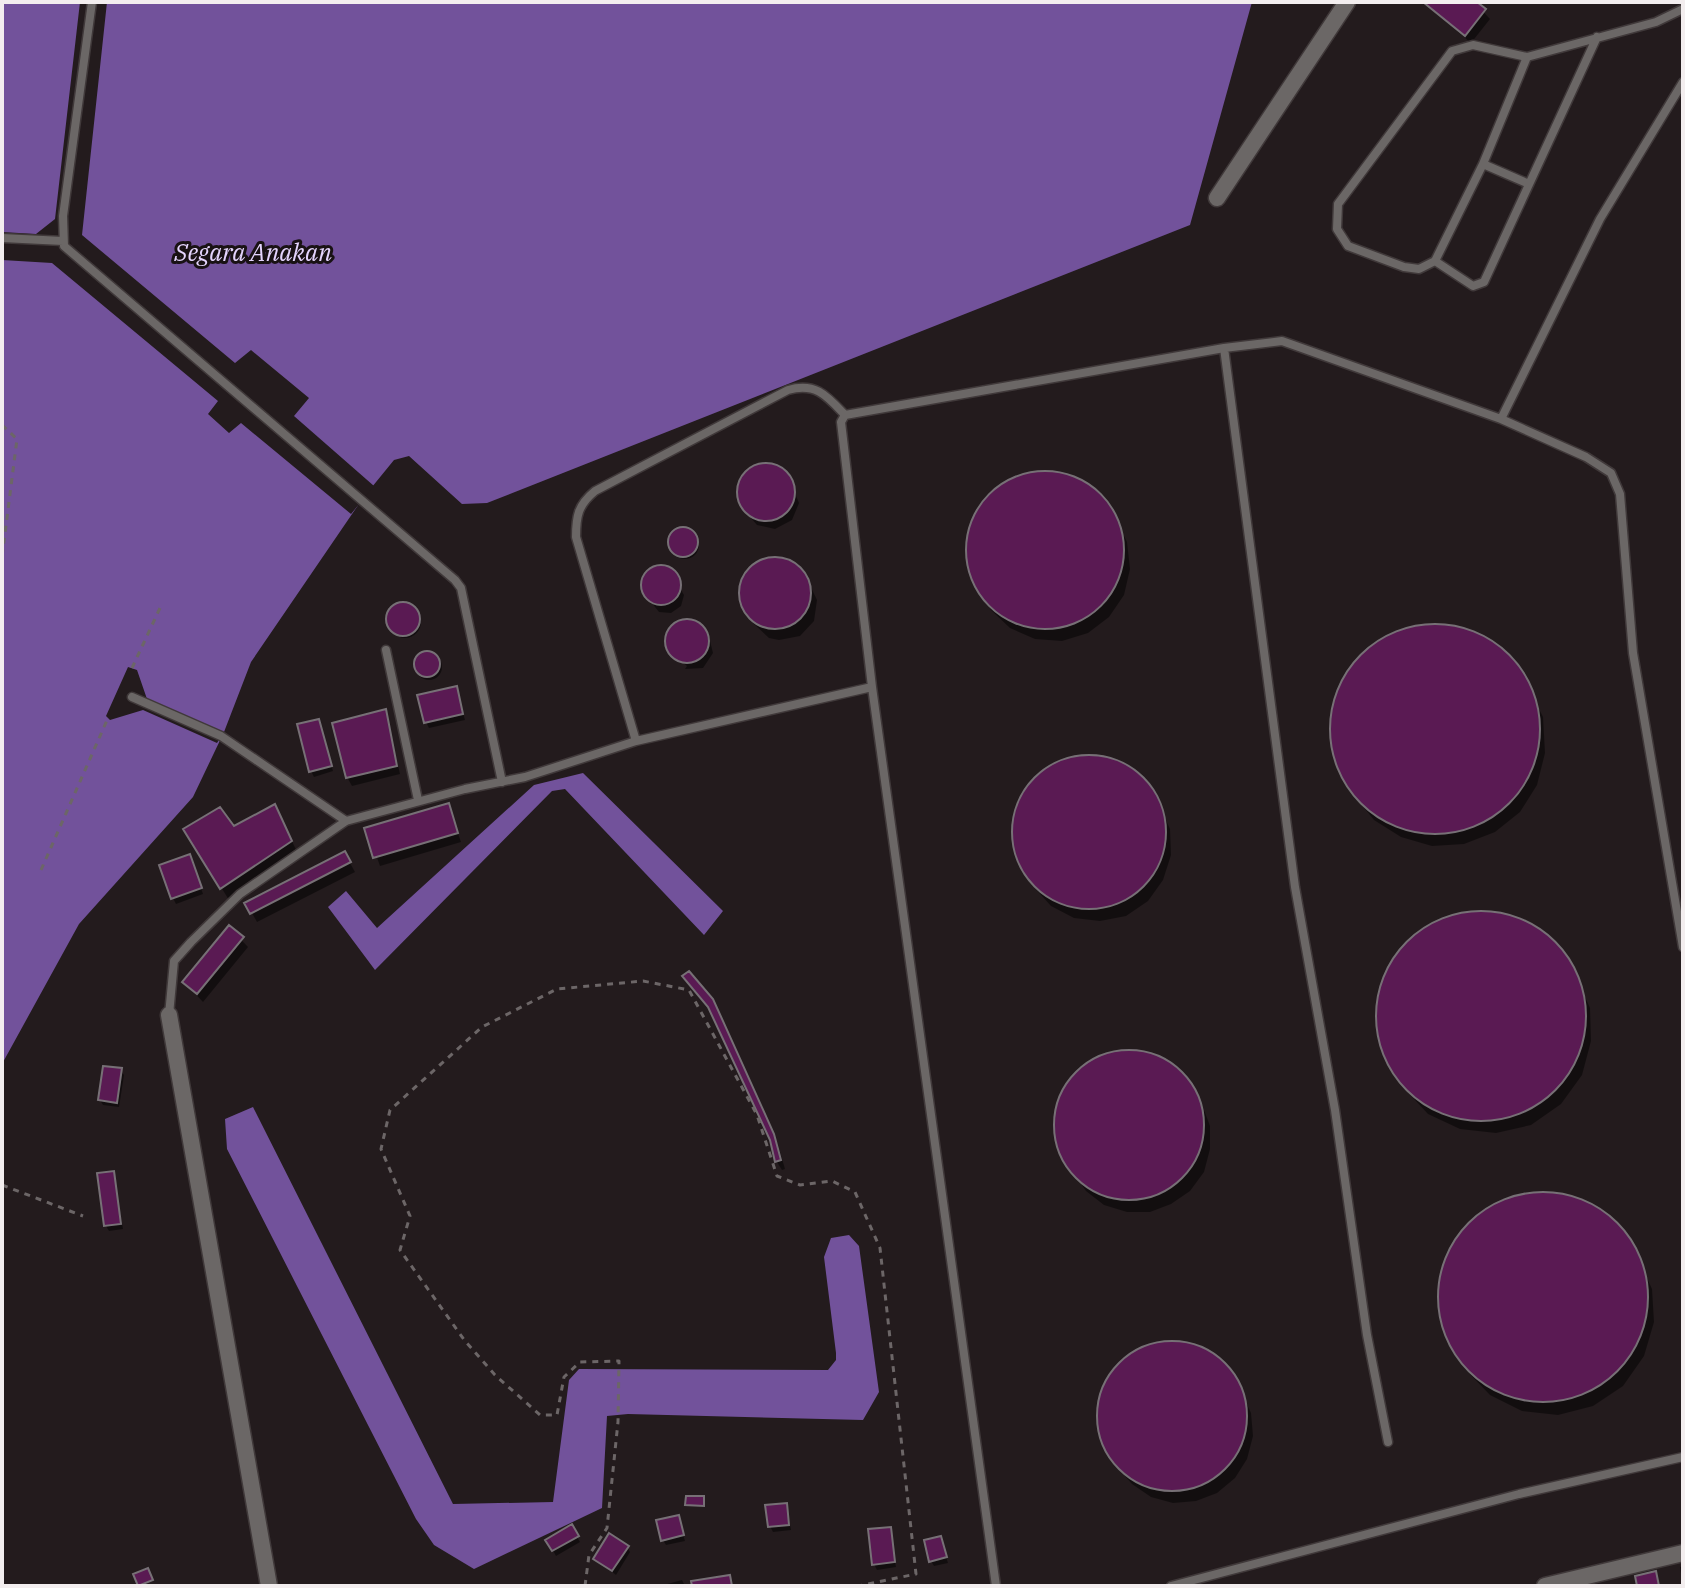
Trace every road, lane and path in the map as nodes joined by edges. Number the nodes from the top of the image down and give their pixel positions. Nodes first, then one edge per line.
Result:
1 (92, 2) edge
2 (1347, 2) edge
3 (1683, 9) edge
4 (1597, 37) junction
5 (1527, 57) junction
6 (1683, 82) edge
7 (1483, 164) junction
8 (1529, 184) junction
9 (1217, 198) dead end
10 (2, 238) edge
11 (63, 241) junction
12 (1435, 261) junction
13 (1224, 348) junction
14 (845, 415) junction
15 (1501, 419) junction
16 (2, 425) edge
17 (2, 557) edge
18 (160, 608) dead end
19 (386, 650) dead end
20 (132, 668) dead end
21 (872, 687) junction
22 (132, 697) dead end
23 (108, 718) dead end
24 (636, 741) junction
25 (502, 782) junction
26 (418, 800) junction
27 (346, 821) junction
28 (41, 870) dead end
29 (1683, 947) edge
30 (169, 1015) joint
31 (2, 1185) edge
32 (83, 1216) dead end
33 (1388, 1442) dead end
34 (1683, 1457) edge
35 (1683, 1553) edge
36 (269, 1586) edge
37 (585, 1586) edge
38 (858, 1586) edge
39 (996, 1586) edge
40 (1171, 1586) edge
41 (1545, 1586) edge

1 - 11 lane
2 - 9 street
3 - 4 lane
4 - 5 lane
4 - 8 lane
5 - 7 lane
5 - 12 lane
6 - 15 lane
7 - 8 lane
7 - 12 lane
8 - 12 lane
10 - 11 lane
11 - 25 lane
13 - 14 lane
13 - 15 lane
13 - 33 lane
14 - 21 lane
14 - 24 lane
15 - 29 lane
16 - 17 path
18 - 20 path
19 - 26 lane
21 - 24 lane
21 - 39 lane
22 - 27 lane
23 - 28 path
24 - 25 lane
25 - 26 lane
26 - 27 lane
27 - 30 lane
30 - 36 street
31 - 32 path
34 - 40 lane
35 - 41 street
37 - 38 path

